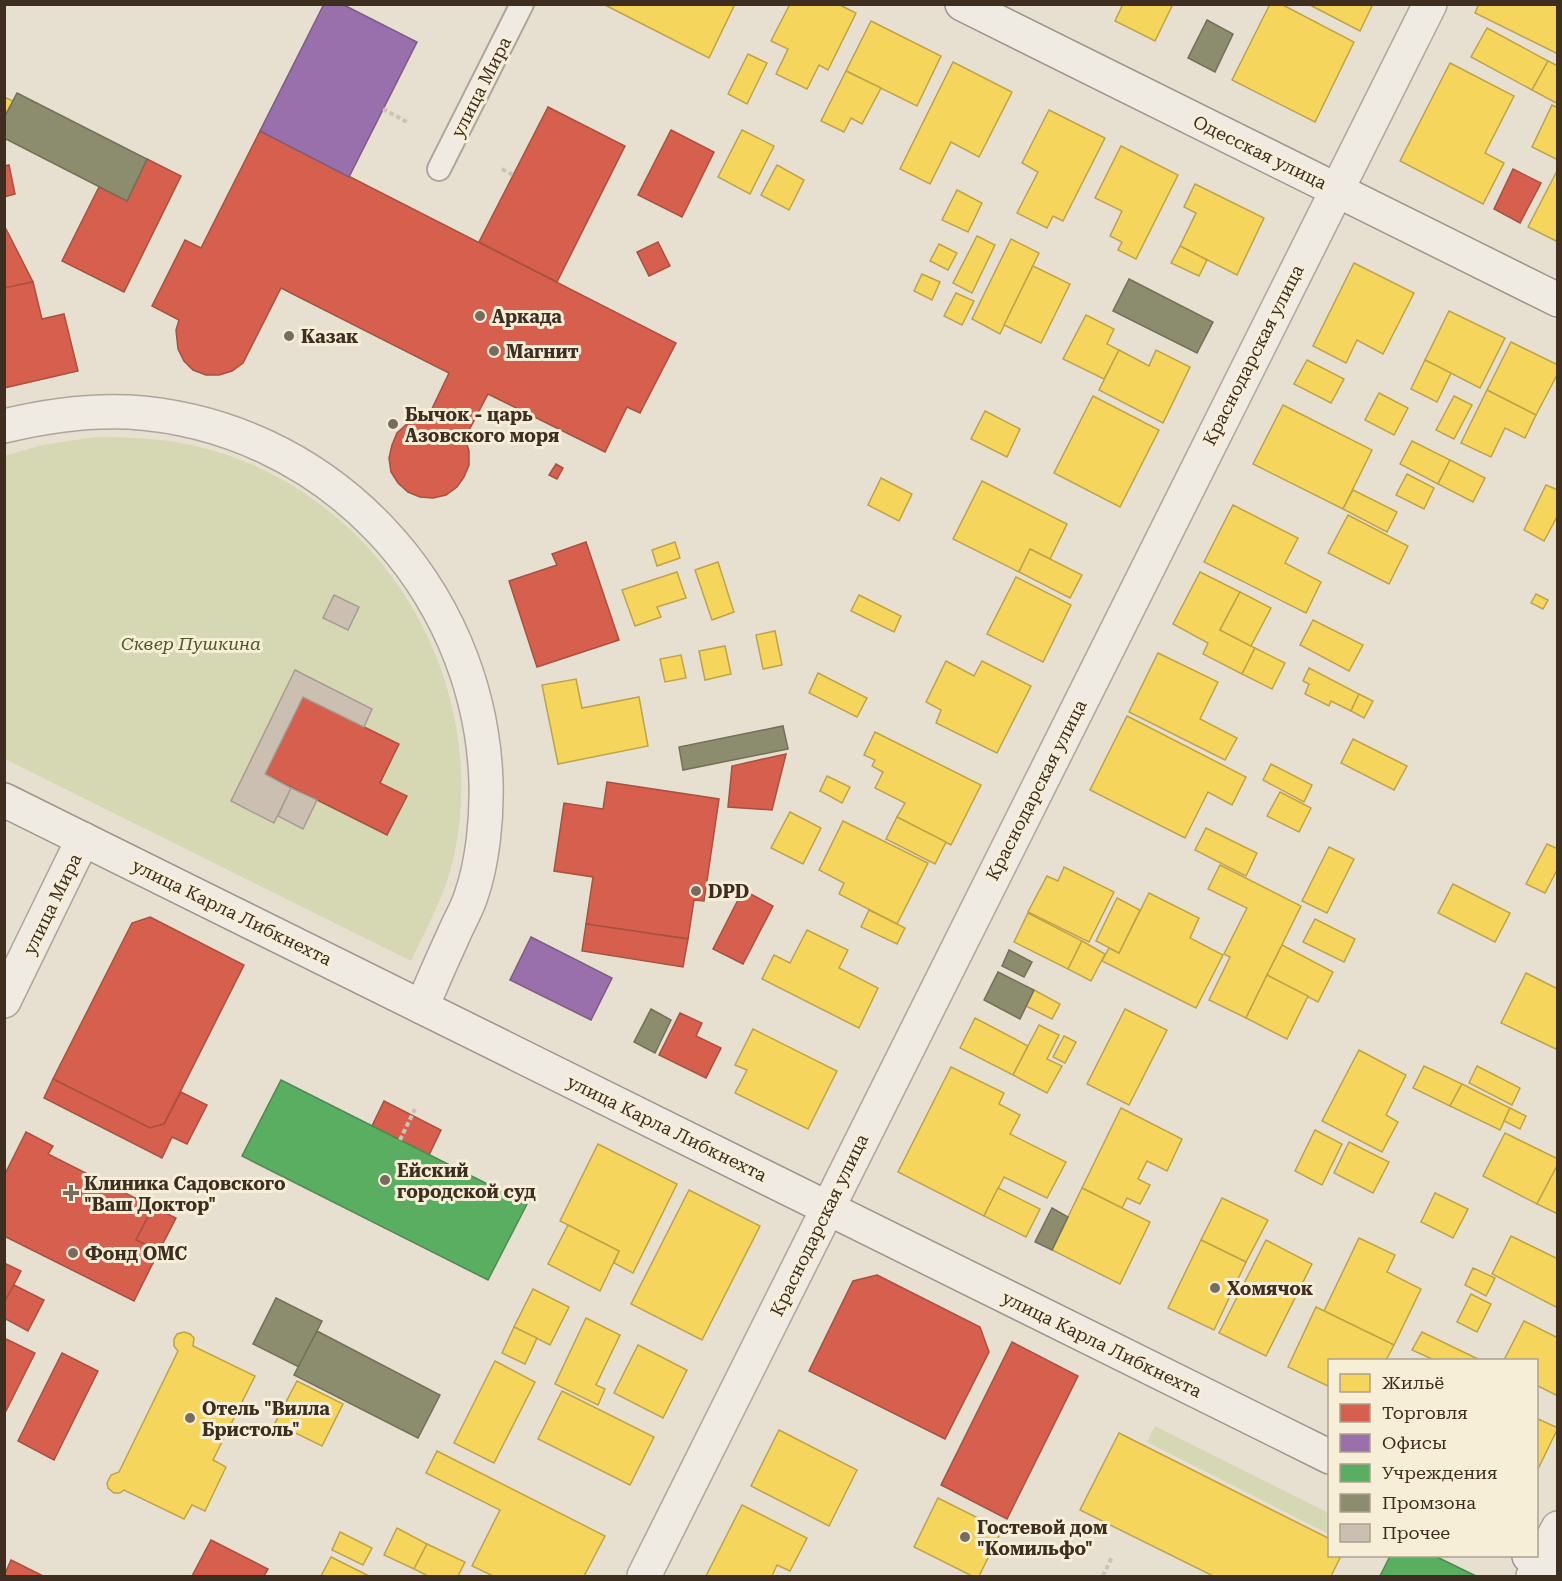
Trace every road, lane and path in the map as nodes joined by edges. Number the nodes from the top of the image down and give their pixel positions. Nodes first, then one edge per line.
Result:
1 (522, 4) edge
2 (962, 4) edge
3 (1430, 4) edge
4 (383, 109) dead end
5 (407, 122) dead end
6 (439, 169) dead end
7 (502, 169) dead end
8 (513, 175) dead end
9 (1337, 190) junction
10 (1557, 300) edge
11 (4, 426) edge
12 (4, 800) edge
13 (84, 839) junction
14 (4, 1001) edge
15 (422, 1007) junction
16 (415, 1109) dead end
17 (400, 1140) dead end
18 (828, 1208) junction
19 (1328, 1457) edge
20 (1557, 1528) edge
21 (1112, 1557) dead end
22 (1540, 1566) edge
23 (644, 1576) edge
24 (1102, 1576) edge

1 - 6 lane, улица Мира
2 - 9 street, Одесская улица
3 - 9 street, Краснодарская улица
4 - 5 path
7 - 8 path
9 - 10 street, Одесская улица
9 - 18 street, Краснодарская улица
11 - 15 street
12 - 13 street, улица Карла Либкнехта
13 - 14 street, улица Мира
13 - 15 street, улица Карла Либкнехта
15 - 18 street, улица Карла Либкнехта
16 - 17 path
18 - 19 street, улица Карла Либкнехта
18 - 23 street, Краснодарская улица
20 - 22 street
21 - 24 path

